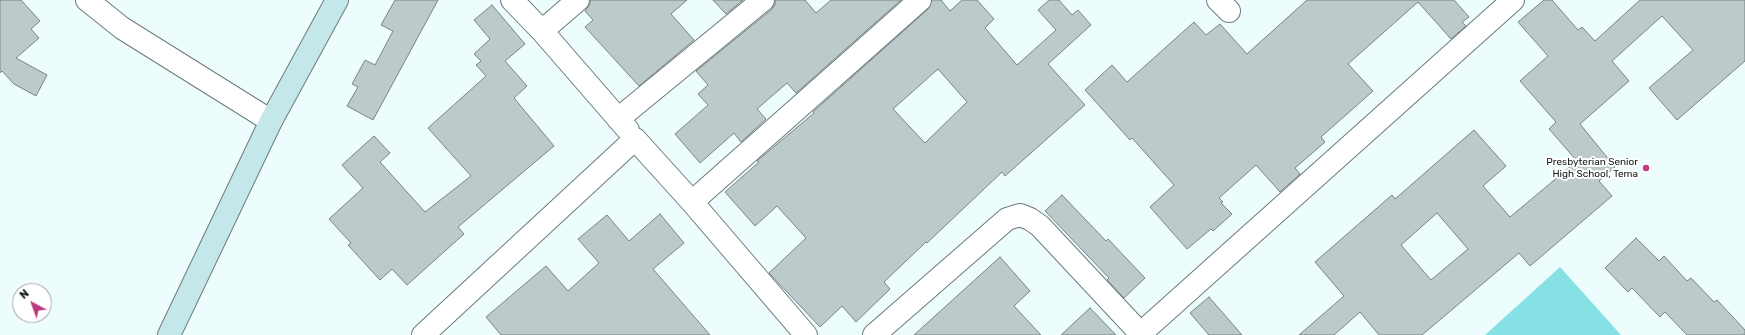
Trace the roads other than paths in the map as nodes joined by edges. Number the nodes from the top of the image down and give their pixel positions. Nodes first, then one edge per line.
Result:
1 (87, 0) edge
2 (337, 0) edge
3 (512, 0) edge
4 (578, 0) edge
5 (763, 0) edge
6 (920, 0) edge
7 (1513, 0) edge
8 (542, 31) junction
9 (618, 120) junction
10 (271, 121) junction
11 (635, 139) junction
12 (692, 202) junction
13 (1140, 334) edge
14 (169, 335) edge
15 (423, 335) edge
16 (806, 335) edge
17 (874, 335) edge

1 - 10 street
2 - 10 street
3 - 8 street
4 - 8 street
5 - 9 street
6 - 12 street
7 - 13 street
8 - 9 street
9 - 11 street
10 - 14 street
11 - 12 street
11 - 15 street
12 - 16 street
13 - 17 street

